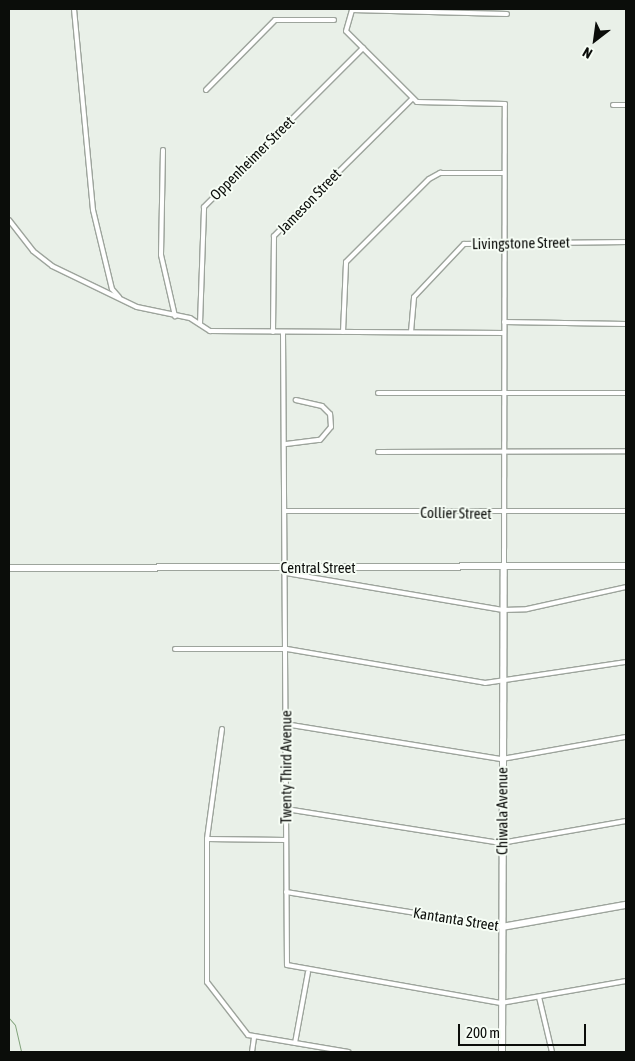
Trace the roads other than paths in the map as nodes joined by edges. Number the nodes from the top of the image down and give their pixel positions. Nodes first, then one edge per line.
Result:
1 (74, 9) edge
2 (391, 10) edge
3 (507, 14) dead end
4 (334, 20) dead end
5 (363, 48) junction
6 (206, 90) dead end
7 (412, 99) junction
8 (613, 105) dead end
9 (626, 105) edge
10 (163, 150) dead end
11 (504, 173) junction
12 (9, 220) edge
13 (626, 242) edge
14 (504, 244) junction
15 (122, 300) junction
16 (174, 316) junction
17 (504, 322) junction
18 (200, 324) junction
19 (626, 324) edge
20 (273, 332) junction
21 (283, 332) junction
22 (344, 332) junction
23 (411, 332) junction
24 (504, 332) junction
25 (378, 393) dead end
26 (505, 393) junction
27 (626, 393) edge
28 (296, 400) dead end
29 (286, 444) junction
30 (626, 451) edge
31 (378, 452) dead end
32 (504, 452) junction
33 (285, 511) junction
34 (626, 511) edge
35 (504, 513) junction
36 (626, 566) edge
37 (9, 568) edge
38 (504, 570) junction
39 (285, 571) junction
40 (626, 587) edge
41 (503, 610) junction
42 (175, 649) dead end
43 (287, 649) junction
44 (626, 662) edge
45 (502, 683) junction
46 (285, 724) junction
47 (222, 729) dead end
48 (626, 737) edge
49 (502, 759) junction
50 (286, 809) junction
51 (626, 821) edge
52 (207, 839) junction
53 (286, 840) junction
54 (501, 843) junction
55 (286, 892) junction
56 (626, 905) edge
57 (502, 927) junction
58 (308, 972) junction
59 (626, 981) edge
60 (538, 997) junction
61 (501, 1003) junction
62 (254, 1037) junction
63 (295, 1043) junction
64 (252, 1052) edge
65 (350, 1052) edge
66 (502, 1052) edge
67 (552, 1052) edge

1 - 15 street
2 - 3 street
2 - 5 street
4 - 6 street
5 - 7 street
5 - 18 street, Oppenheimer Street
7 - 11 street
7 - 20 street, Jameson Street
8 - 9 street
10 - 16 street
11 - 14 street
11 - 22 street
12 - 15 street
13 - 14 street, Livingstone Street
14 - 17 street
14 - 23 street, Livingstone Street
15 - 16 street
16 - 18 street
17 - 19 street
17 - 24 street
18 - 20 street
20 - 21 street
21 - 22 street
21 - 29 street, Twenty Third Avenue
22 - 23 street
23 - 24 street
24 - 26 street
25 - 26 street
26 - 27 street
26 - 32 street
28 - 29 street
29 - 33 street, Twenty Third Avenue
30 - 32 street
31 - 32 street
32 - 35 street
33 - 35 street, Collier Street
33 - 39 street, Twenty Third Avenue
34 - 35 street, Collier Street
35 - 38 street
36 - 38 street, Central Street
37 - 39 street, Central Street
38 - 39 street, Central Street
38 - 41 street, Chiwala Avenue
39 - 41 street
39 - 43 street, Twenty Third Avenue
40 - 41 street
41 - 45 street, Chiwala Avenue
42 - 43 street
43 - 45 street
43 - 46 street, Twenty Third Avenue
44 - 45 street
45 - 49 street, Chiwala Avenue
46 - 49 street
46 - 50 street, Twenty Third Avenue
47 - 52 street
48 - 49 street
49 - 54 street, Chiwala Avenue
50 - 53 street, Twenty Third Avenue
50 - 54 street
51 - 54 street
52 - 53 street
52 - 62 street
53 - 55 street, Twenty Third Avenue
54 - 57 street, Chiwala Avenue
55 - 57 street, Kantanta Street
55 - 58 street, Twenty Third Avenue
56 - 57 street, Kantanta Street
57 - 61 street, Chiwala Avenue
58 - 61 street
58 - 63 street
59 - 60 street
60 - 61 street
60 - 67 street
61 - 66 street, Chiwala Avenue
62 - 63 street
62 - 64 street
63 - 65 street

